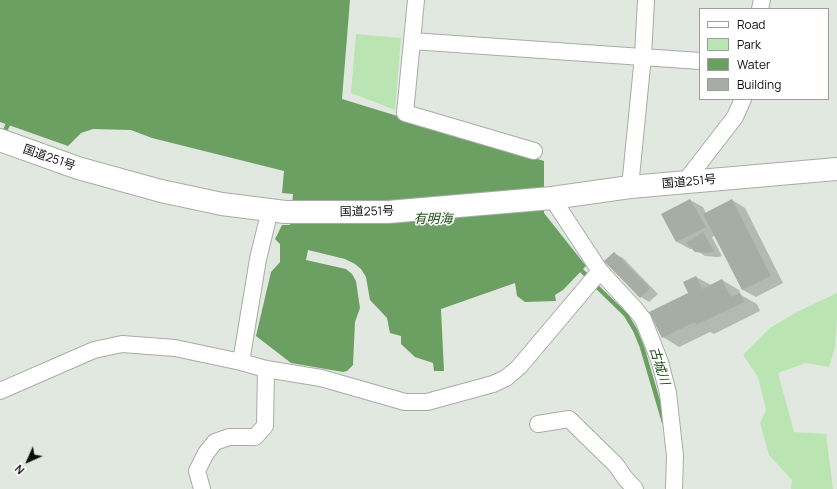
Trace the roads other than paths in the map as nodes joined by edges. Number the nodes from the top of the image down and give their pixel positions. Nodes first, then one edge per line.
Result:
1 (416, 0) edge
2 (646, 0) edge
3 (412, 41) junction
4 (643, 56) junction
5 (699, 61) edge
6 (743, 100) edge
7 (0, 140) edge
8 (534, 151) dead end
9 (837, 169) edge
10 (684, 183) junction
11 (630, 187) junction
12 (542, 199) junction
13 (278, 211) junction
14 (596, 277) junction
15 (241, 362) junction
16 (266, 369) junction
17 (0, 391) edge
18 (538, 424) dead end
19 (202, 489) edge
20 (635, 489) edge
21 (674, 489) edge

1 - 3 street
2 - 4 street
3 - 4 street
3 - 8 street
4 - 5 street
4 - 11 street
6 - 10 street
7 - 13 highway, 国道251号
9 - 10 highway, 国道251号
10 - 11 highway, 国道251号
11 - 12 highway, 国道251号
12 - 13 highway, 国道251号
12 - 14 street
13 - 15 street
14 - 16 street
14 - 21 street
15 - 16 street
15 - 17 street
16 - 19 street
18 - 20 street

